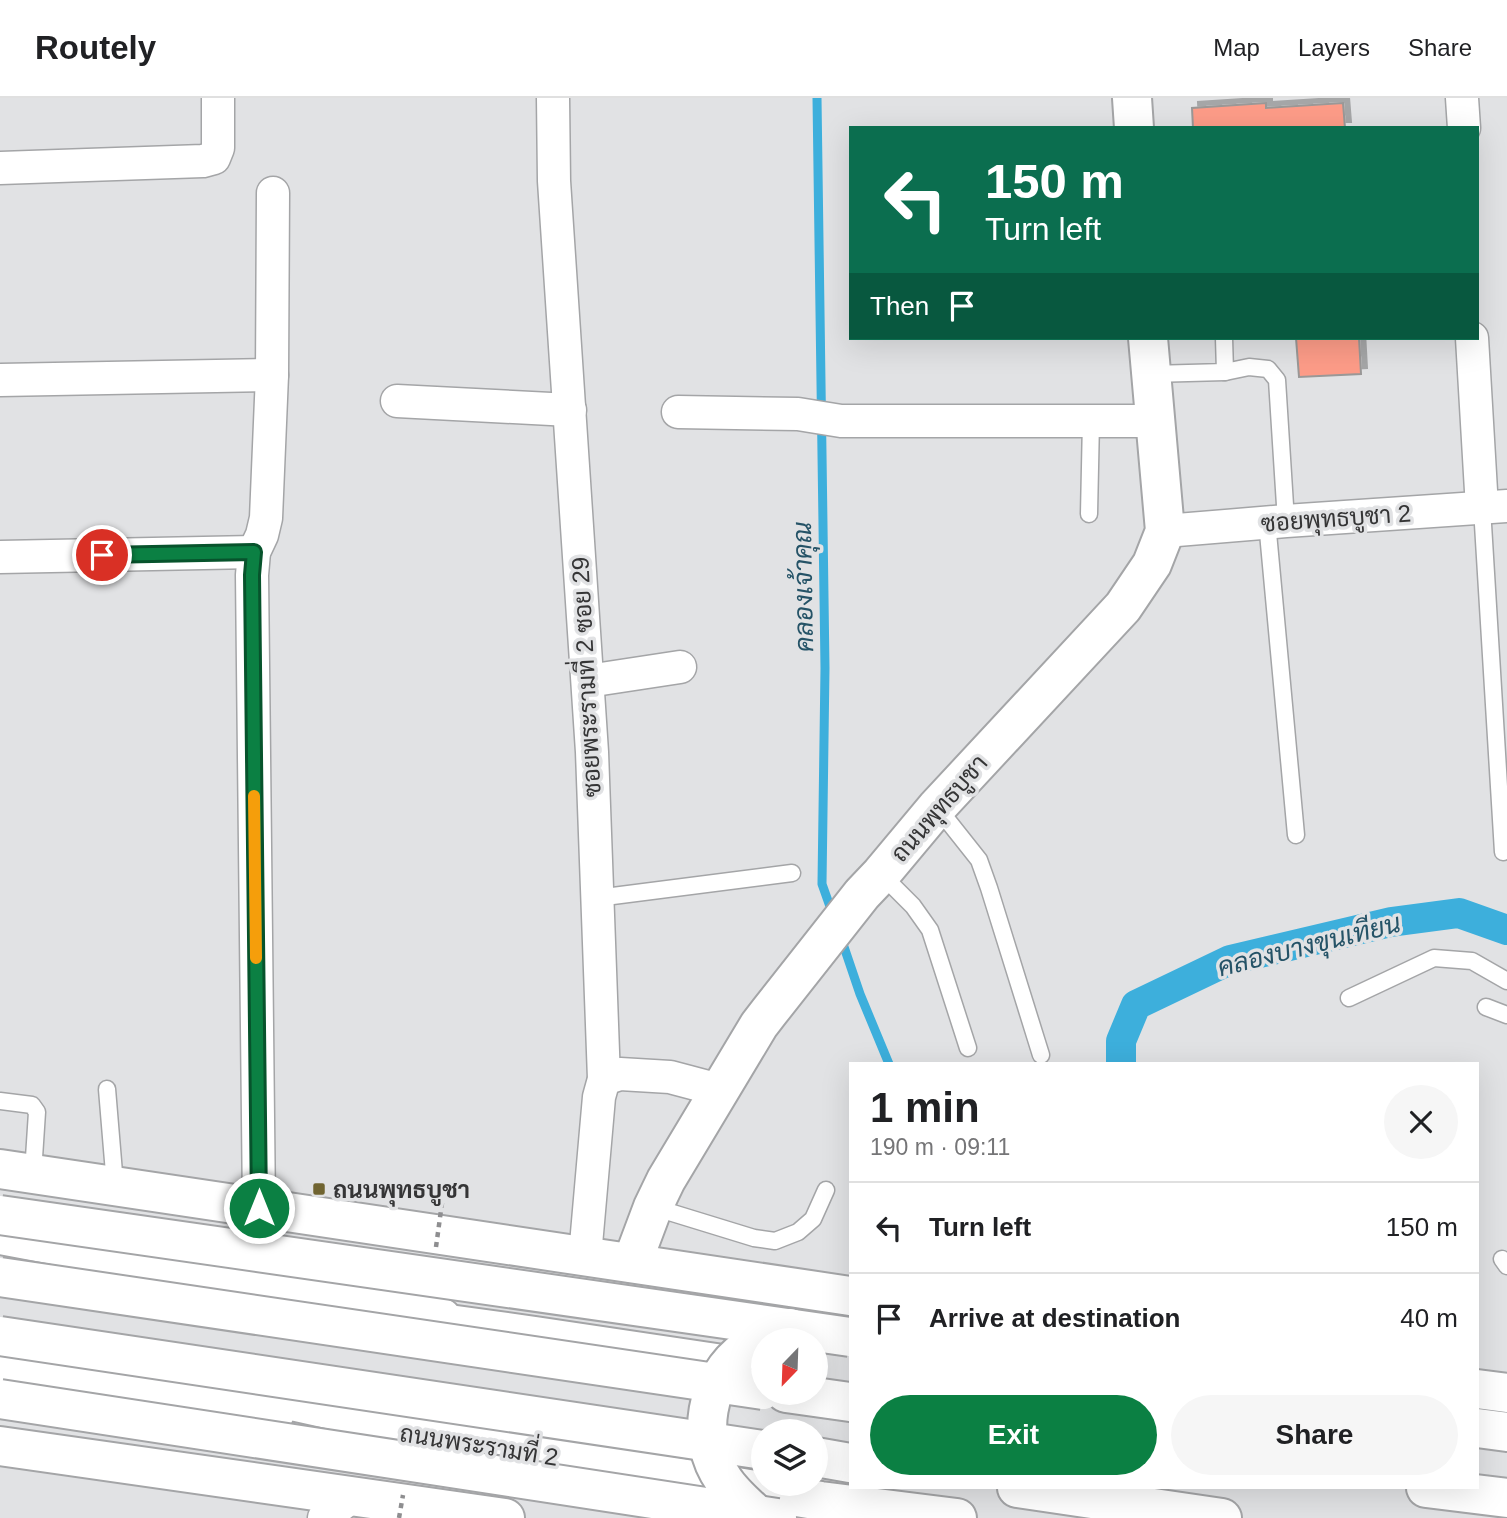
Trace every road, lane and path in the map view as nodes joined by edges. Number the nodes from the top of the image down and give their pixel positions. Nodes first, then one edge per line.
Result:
1 (218, 98) edge
2 (553, 98) edge
3 (1132, 98) edge
4 (1462, 98) edge
5 (1134, 126) edge
6 (1464, 126) edge
7 (0, 168) edge
8 (272, 193) dead end
9 (1224, 340) edge
10 (1472, 340) edge
11 (1149, 356) edge
12 (1225, 372) junction
13 (272, 375) junction
14 (0, 380) edge
15 (397, 401) dead end
16 (570, 410) junction
17 (678, 412) dead end
18 (1091, 421) junction
19 (1155, 421) junction
20 (1494, 507) edge
21 (1089, 514) dead end
22 (1277, 521) junction
23 (1165, 531) junction
24 (254, 552) junction
25 (0, 557) edge
26 (680, 667) dead end
27 (588, 681) junction
28 (937, 807) junction
29 (1296, 835) dead end
30 (1503, 852) dead end
31 (792, 873) dead end
32 (871, 884) junction
33 (597, 898) junction
34 (1507, 981) edge
35 (1349, 998) dead end
36 (1486, 1007) dead end
37 (1507, 1015) edge
38 (968, 1048) dead end
39 (1041, 1055) dead end
40 (604, 1079) junction
41 (107, 1089) dead end
42 (719, 1090) junction
43 (0, 1101) edge
44 (17, 1171) edge
45 (115, 1185) junction
46 (826, 1190) dead end
47 (653, 1207) junction
48 (259, 1208) junction
49 (0, 1215) edge
50 (0, 1235) edge
51 (585, 1256) junction
52 (632, 1263) junction
53 (0, 1264) edge
54 (0, 1277) edge
55 (849, 1296) edge
56 (790, 1328) edge
57 (828, 1334) edge
58 (535, 1336) junction
59 (849, 1337) edge
60 (0, 1339) edge
61 (751, 1346) edge
62 (751, 1368) edge
63 (0, 1373) edge
64 (828, 1380) edge
65 (849, 1383) edge
66 (751, 1388) edge
67 (1479, 1389) edge
68 (1507, 1393) edge
69 (0, 1399) edge
70 (828, 1399) edge
71 (849, 1402) edge
72 (1479, 1428) edge
73 (1507, 1432) edge
74 (0, 1446) edge
75 (502, 1448) junction
76 (751, 1448) edge
77 (828, 1460) edge
78 (849, 1463) edge
79 (1479, 1475) edge
80 (1507, 1479) edge
81 (1024, 1489) edge
82 (1434, 1489) edge
83 (1507, 1498) edge
84 (337, 1507) edge
85 (767, 1516) edge
86 (505, 1518) edge
87 (957, 1518) edge
88 (1222, 1518) edge

1 - 7 street
2 - 16 street, ซอยพระรามที่ 2 ซอย 29
3 - 5 main road
4 - 6 street
8 - 13 street
9 - 12 lane
10 - 20 street
11 - 12 lane
11 - 19 main road, ถนนพุทธบูชา
12 - 22 lane
13 - 14 street
13 - 24 street
15 - 16 street
16 - 27 street, ซอยพระรามที่ 2 ซอย 29
17 - 18 street
18 - 19 street
18 - 21 lane
19 - 23 main road, ถนนพุทธบูชา
20 - 22 street, ซอยพุทธบูชา 2
20 - 30 lane
22 - 23 street, ซอยพุทธบูชา 2
22 - 29 lane
23 - 28 main road, ถนนพุทธบูชา
24 - 25 street
24 - 48 street
26 - 27 street
27 - 33 street, ซอยพระรามที่ 2 ซอย 29
28 - 32 main road, ถนนพุทธบูชา
28 - 39 lane
31 - 33 lane
32 - 38 lane
32 - 42 main road, ถนนพุทธบูชา
33 - 40 street, ซอยพระรามที่ 2 ซอย 29
34 - 35 lane
36 - 37 lane
40 - 42 street
40 - 51 street, ซอยพระรามที่ 2 ซอย 29
41 - 45 lane
42 - 47 main road, ถนนพุทธบูชา
43 - 44 lane
44 - 45 main road
45 - 48 main road
46 - 47 lane
47 - 52 main road, ถนนพุทธบูชา
48 - 51 main road
49 - 56 main road, bridge
50 - 58 main road
51 - 52 main road
52 - 55 main road
53 - 58 main road
54 - 66 main road, bridge
57 - 59 main road, bridge
58 - 62 main road
60 - 75 main road
60 - 76 main road, bridge
61 - 85 main road, bridge
63 - 75 main road, ถนนพระรามที่ 2
64 - 65 main road
67 - 68 main road
69 - 85 main road, bridge
70 - 71 main road
72 - 73 main road
74 - 84 main road
75 - 87 main road, ถนนพระรามที่ 2
77 - 78 main road
79 - 80 main road
81 - 88 main road
82 - 83 main road
84 - 86 main road

